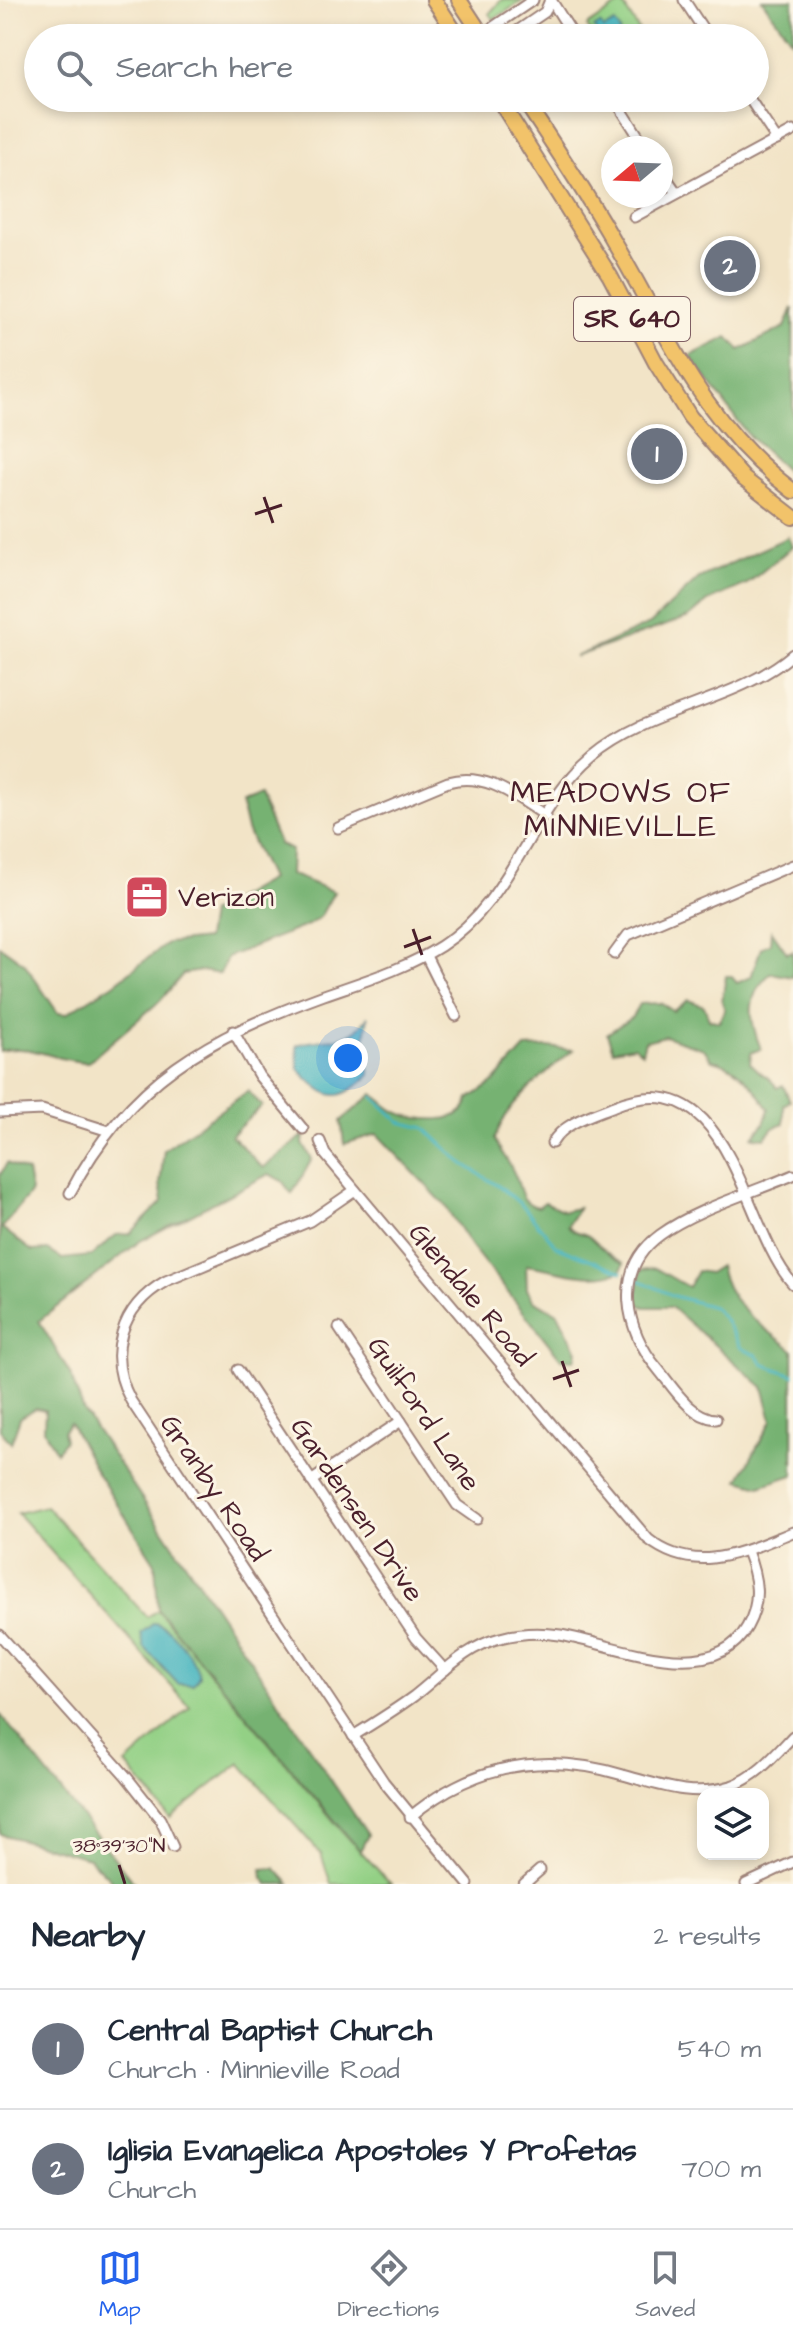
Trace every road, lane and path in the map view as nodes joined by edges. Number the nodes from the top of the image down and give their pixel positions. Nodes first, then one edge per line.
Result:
1 (434, 0) edge
2 (459, 0) edge
3 (533, 0) edge
4 (551, 0) edge
5 (684, 0) edge
6 (450, 24) edge
7 (473, 24) edge
8 (499, 24) edge
9 (527, 24) edge
10 (566, 24) edge
11 (700, 24) edge
12 (507, 112) edge
13 (532, 112) edge
14 (623, 112) edge
15 (758, 112) edge
16 (793, 131) edge
17 (638, 136) edge
18 (777, 140) junction
19 (673, 187) edge
20 (677, 193) junction
21 (634, 217) dead end
22 (793, 491) edge
23 (793, 517) edge
24 (791, 659) edge
25 (546, 816) junction
26 (338, 828) dead end
27 (793, 865) edge
28 (614, 954) dead end
29 (426, 956) junction
30 (456, 1016) dead end
31 (233, 1031) junction
32 (0, 1112) edge
33 (303, 1129) dead end
34 (109, 1131) junction
35 (320, 1141) dead end
36 (552, 1143) dead end
37 (793, 1175) edge
38 (355, 1190) junction
39 (70, 1193) dead end
40 (746, 1195) junction
41 (793, 1284) edge
42 (339, 1328) dead end
43 (238, 1370) dead end
44 (716, 1419) dead end
45 (401, 1421) junction
46 (311, 1481) junction
47 (477, 1519) dead end
48 (793, 1532) edge
49 (747, 1551) junction
50 (0, 1635) edge
51 (445, 1670) junction
52 (353, 1736) junction
53 (793, 1736) edge
54 (410, 1817) junction
55 (173, 1847) dead end
56 (793, 1862) edge
57 (540, 1870) dead end
58 (468, 1884) edge
59 (524, 1884) edge
60 (746, 1884) edge

1 - 6 main road
2 - 7 main road
3 - 8 street
4 - 9 street
4 - 10 street
5 - 11 street
12 - 23 main road, SR 640
13 - 22 main road, SR 640
14 - 17 street
15 - 18 street
16 - 18 street
18 - 20 street
19 - 20 street
20 - 21 street
24 - 25 street
25 - 26 street
25 - 29 street
27 - 28 street
29 - 30 street
29 - 31 street
31 - 33 street
31 - 34 street
32 - 34 street
34 - 39 street
35 - 38 street, Glendale Road
36 - 40 street
37 - 40 street
38 - 49 street, Glendale Road
38 - 52 street, Granby Road
40 - 41 street
40 - 44 street
42 - 45 street, Guilford Lane
43 - 46 street, Gardensen Drive
45 - 46 street
45 - 47 street, Guilford Lane
46 - 51 street, Gardensen Drive
48 - 49 street, Glendale Road
49 - 51 street
50 - 55 street
51 - 52 street
52 - 54 street, Granby Road
53 - 54 street
54 - 58 street, Granby Road
56 - 60 street
57 - 59 street

